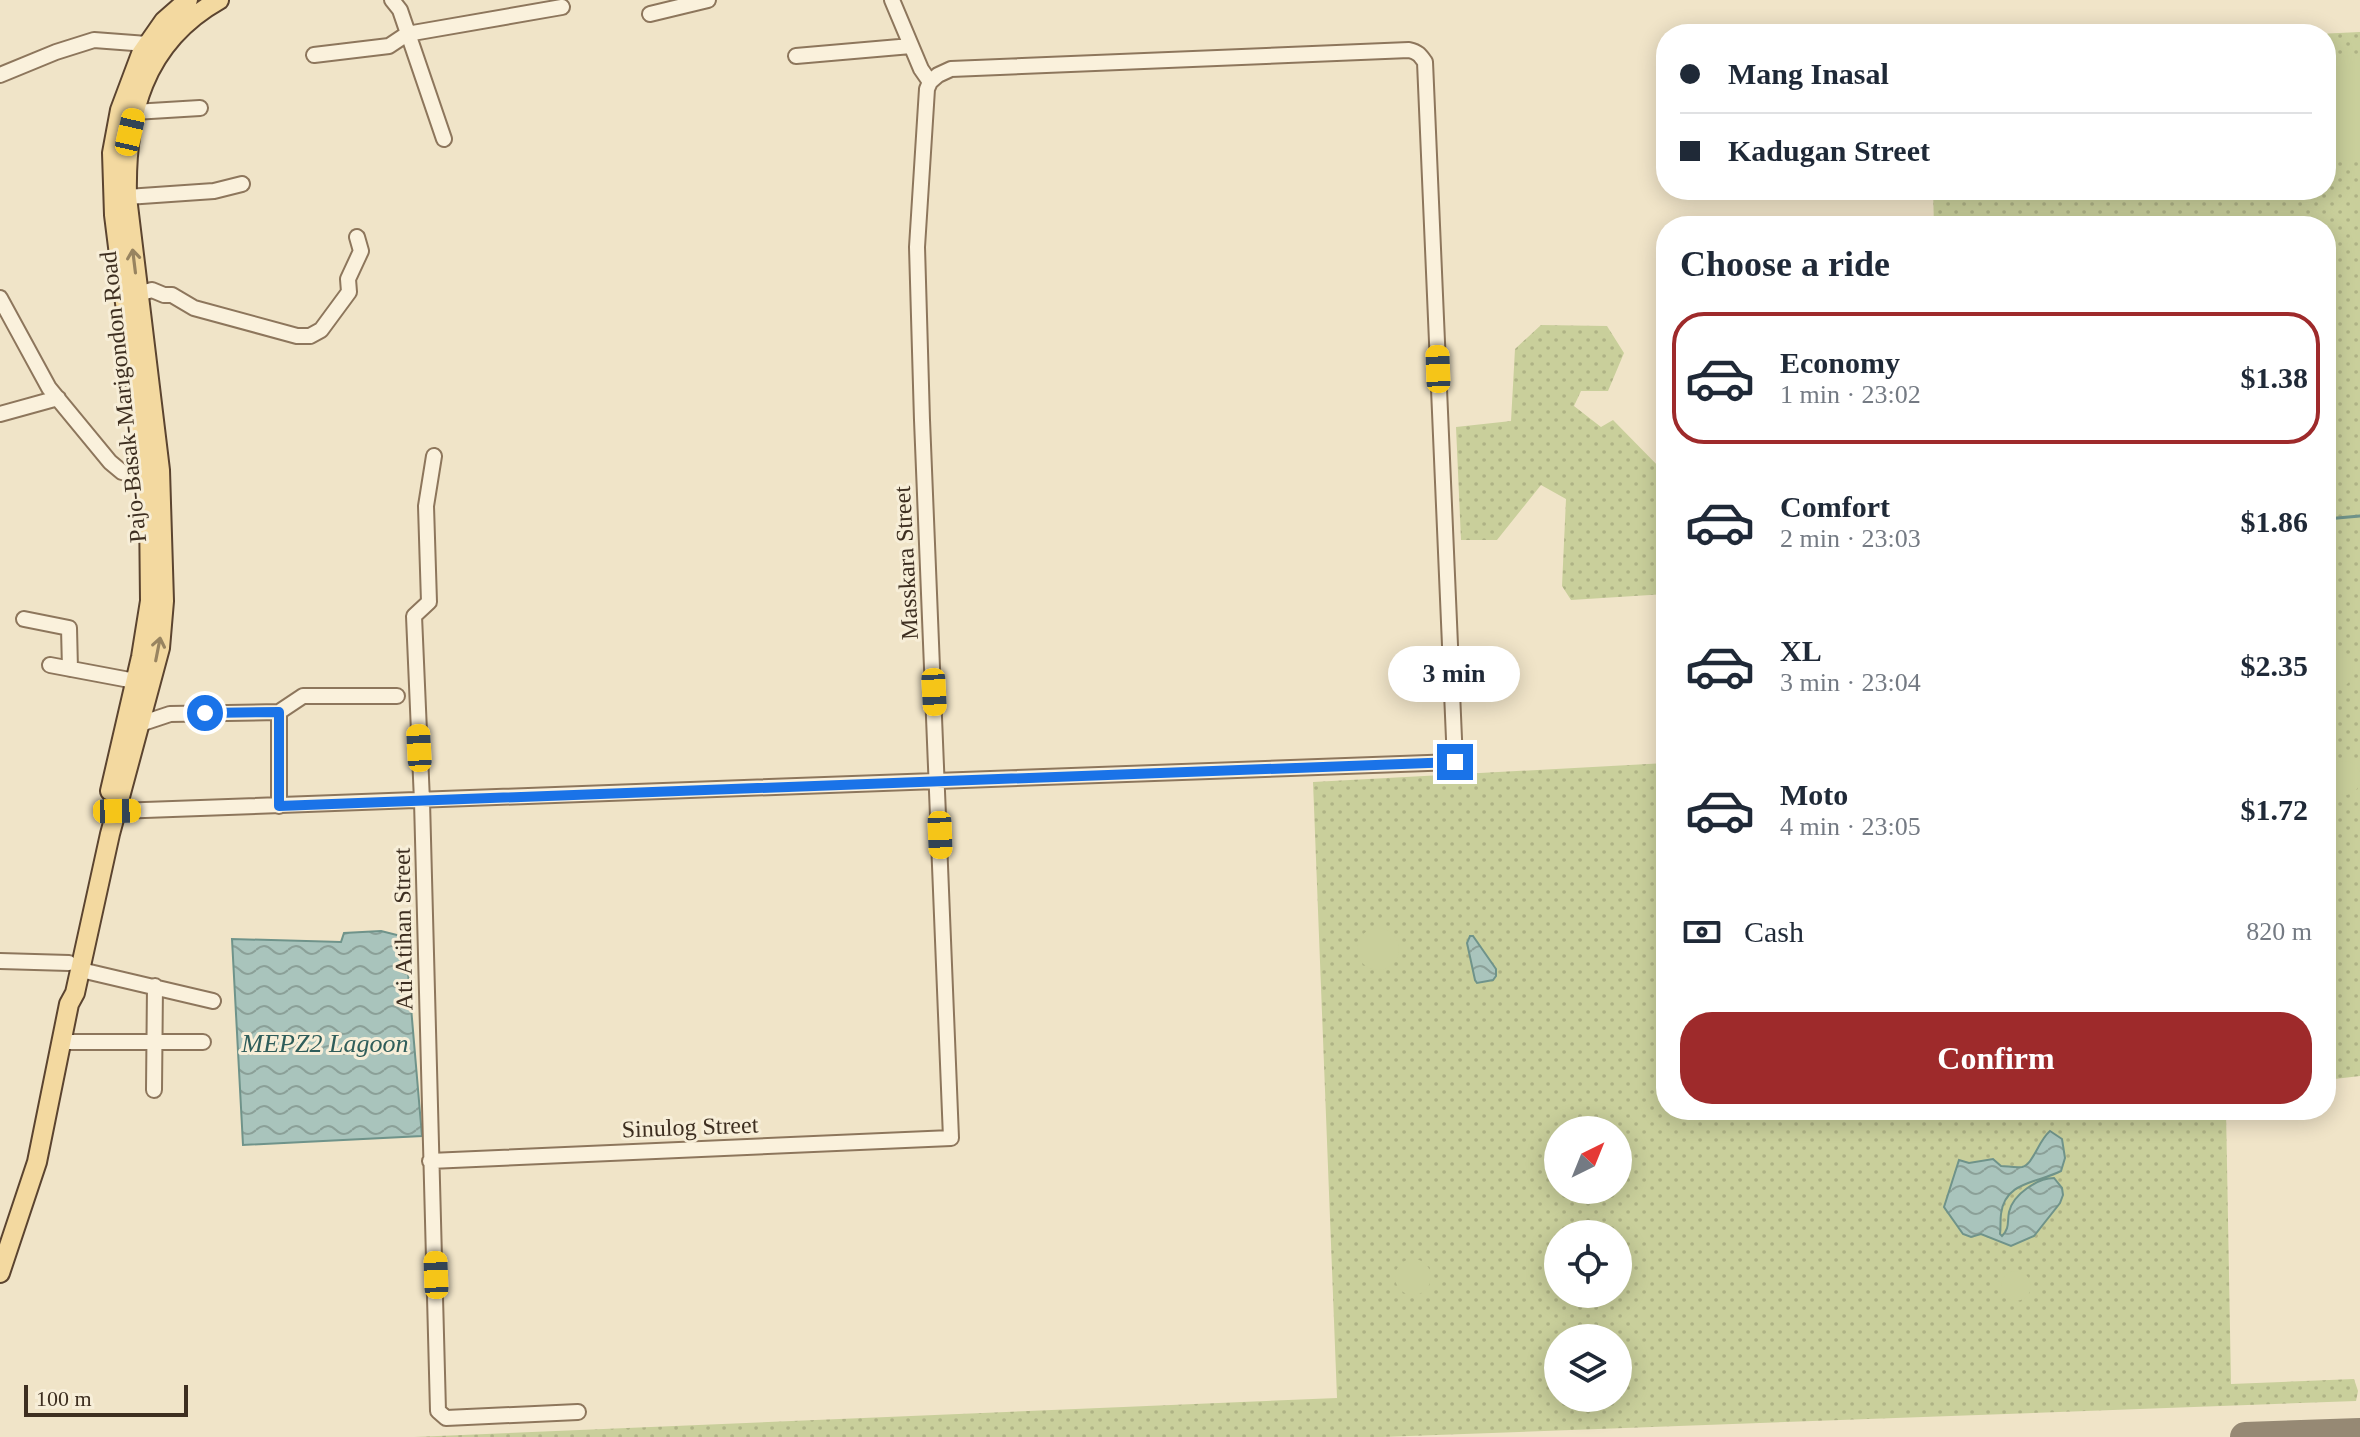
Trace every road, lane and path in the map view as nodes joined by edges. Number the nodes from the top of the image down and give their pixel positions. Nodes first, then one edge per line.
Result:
1 (188, 0) edge
2 (219, 0) edge
3 (392, 0) edge
4 (708, 0) edge
5 (892, 0) edge
6 (562, 7) dead end
7 (650, 14) dead end
8 (407, 34) junction
9 (147, 44) junction
10 (911, 46) junction
11 (314, 55) dead end
12 (796, 56) dead end
13 (0, 75) edge
14 (930, 82) junction
15 (200, 108) dead end
16 (134, 112) junction
17 (444, 139) dead end
18 (242, 184) dead end
19 (127, 197) junction
20 (357, 237) dead end
21 (138, 294) junction
22 (0, 298) edge
23 (54, 393) junction
24 (2, 414) edge
25 (434, 456) dead end
26 (153, 475) junction
27 (24, 619) dead end
28 (50, 665) dead end
29 (70, 669) junction
30 (141, 688) junction
31 (397, 696) dead end
32 (279, 712) junction
33 (170, 714) junction
34 (140, 724) junction
35 (938, 782) junction
36 (422, 801) junction
37 (279, 806) junction
38 (117, 811) junction
39 (0, 961) edge
40 (75, 966) junction
41 (155, 986) junction
42 (213, 1001) dead end
43 (60, 1042) junction
44 (155, 1042) junction
45 (203, 1042) dead end
46 (154, 1090) dead end
47 (951, 1138) joint
48 (430, 1161) junction
49 (0, 1273) edge
50 (578, 1412) dead end

1 - 9 main road, Pajo-Basak-Marigondon Road
2 - 16 main road, Pajo-Basak-Marigondon Road
3 - 8 street
4 - 7 street
5 - 10 street
6 - 8 street
8 - 11 street
8 - 17 street
9 - 13 street
9 - 26 main road, Pajo-Basak-Marigondon Road
10 - 12 street
10 - 14 street
14 - 35 street, Masskara Street
14 - 35 street
15 - 16 street
16 - 19 main road, Pajo-Basak-Marigondon Road
18 - 19 street
21 -> 19 main road, Pajo-Basak-Marigondon Road
20 - 21 street
21 - 26 main road, Pajo-Basak-Marigondon Road
22 - 23 street
23 - 24 street
23 - 26 street
25 - 36 street, Ati Atihan Street
26 - 30 main road, Pajo-Basak-Marigondon Road
27 - 29 street
28 - 29 street
29 - 30 street
30 - 33 street
30 - 34 main road, Pajo-Basak-Marigondon Road
30 - 40 main road, Pajo-Basak-Marigondon Road
31 - 32 street
32 - 33 street
32 - 37 street
33 - 34 street
34 - 38 main road, Pajo-Basak-Marigondon Road
35 - 36 street
35 - 47 street, Masskara Street
36 - 37 street
36 - 48 street, Ati Atihan Street
37 - 38 street
38 - 40 main road, Pajo-Basak-Marigondon Road
39 - 40 street
40 - 41 street
40 - 43 main road, Pajo-Basak-Marigondon Road
41 - 42 street
41 - 44 street
43 - 44 street
43 - 49 main road, Pajo-Basak-Marigondon Road
44 - 45 street
44 - 46 street
47 - 48 street, Sinulog Street
48 - 50 street, Ati Atihan Street

